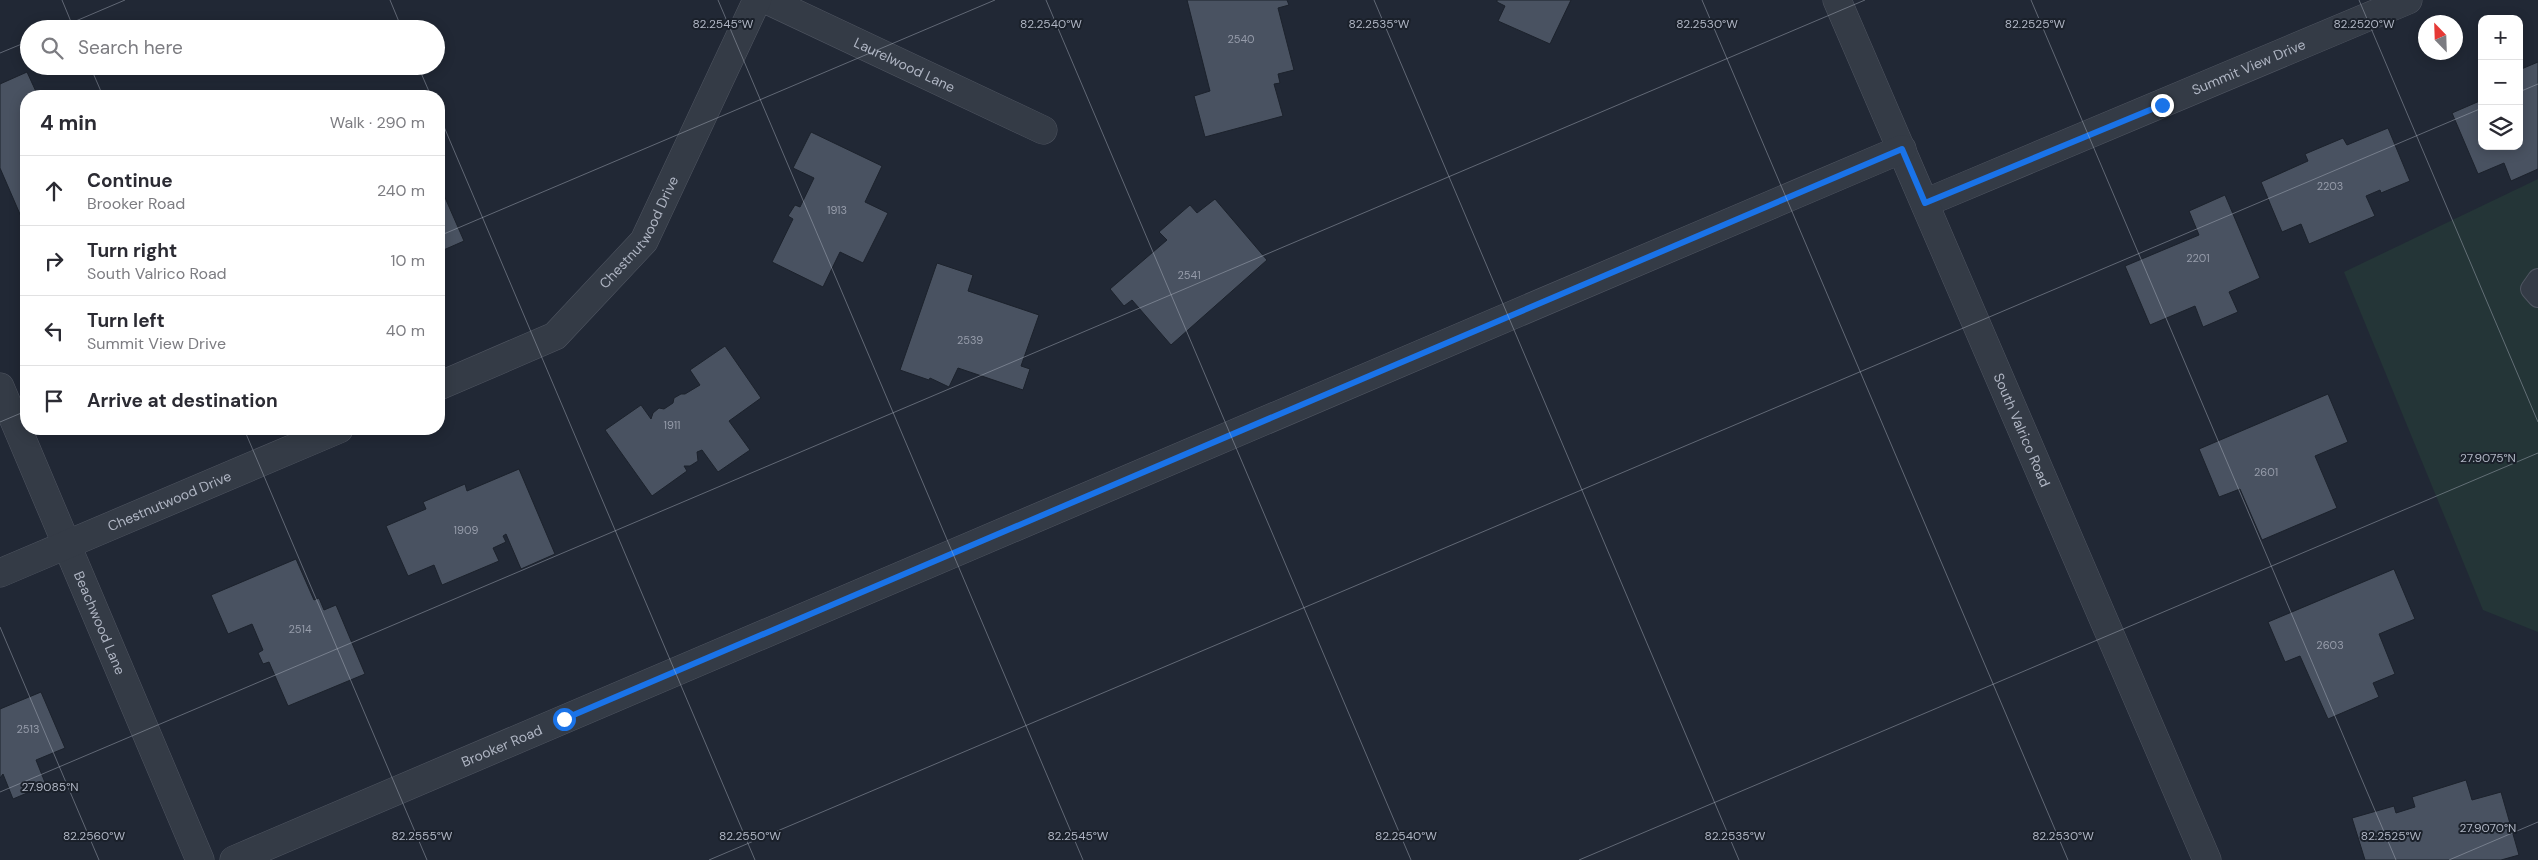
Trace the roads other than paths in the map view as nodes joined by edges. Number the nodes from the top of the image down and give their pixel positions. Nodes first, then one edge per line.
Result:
1 (757, 0) edge
2 (767, 0) edge
3 (1837, 0) edge
4 (2408, 0) edge
5 (1043, 130) dead end
6 (1902, 149) junction
7 (1925, 203) junction
8 (2538, 279) edge
9 (2538, 297) edge
10 (445, 383) edge
11 (0, 387) edge
12 (20, 433) edge
13 (21, 435) edge
14 (325, 435) edge
15 (68, 545) junction
16 (0, 573) edge
17 (200, 860) edge
18 (234, 860) edge
19 (2206, 860) edge

1 - 10 street, Chestnutwood Drive
2 - 5 street, Laurelwood Lane
3 - 6 street, South Valrico Road
4 - 7 street, Summit View Drive
6 - 7 street, South Valrico Road
6 - 18 street, Brooker Road
7 - 19 street, South Valrico Road
8 - 9 lane
11 - 12 street, Beachwood Lane
13 - 15 street, Beachwood Lane
14 - 15 street, Chestnutwood Drive
15 - 16 street, Chestnutwood Drive
15 - 17 street, Beachwood Lane

